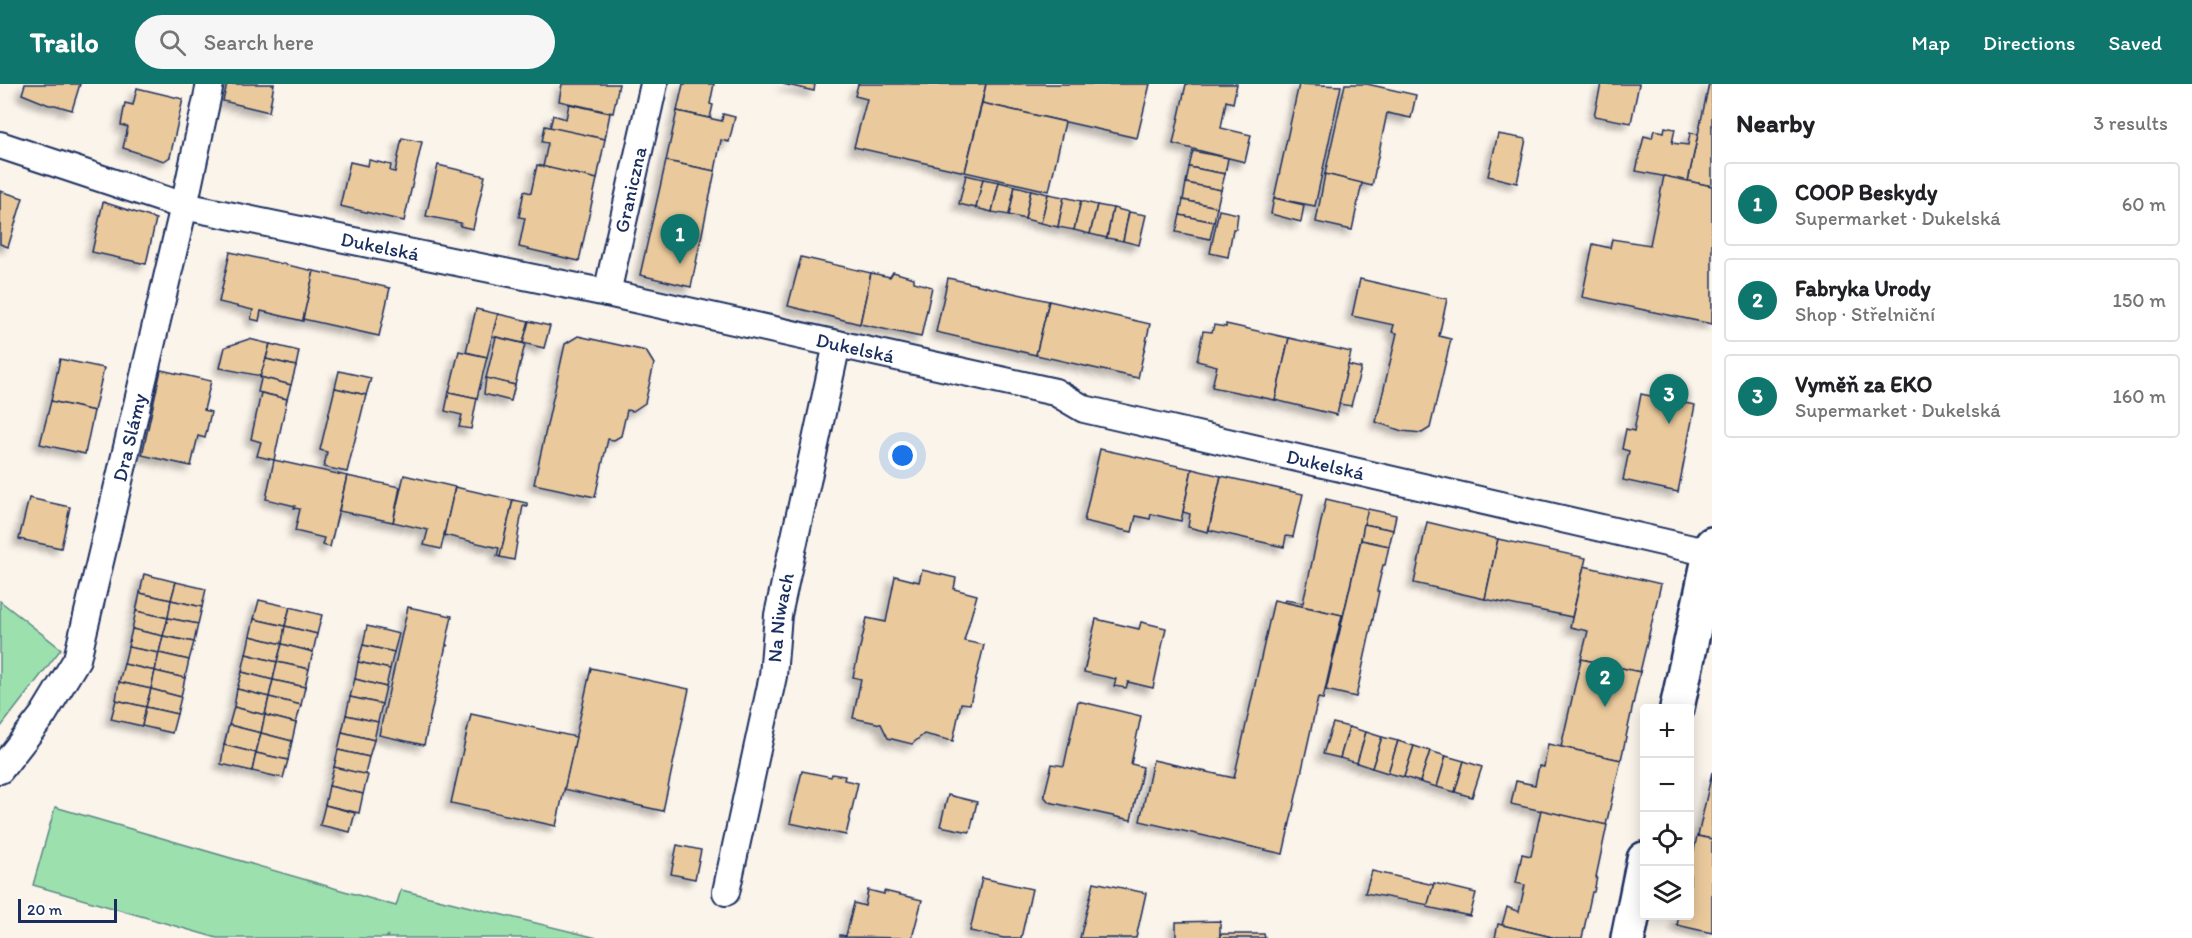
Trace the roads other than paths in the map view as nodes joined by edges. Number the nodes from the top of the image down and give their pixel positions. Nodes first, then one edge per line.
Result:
1 (210, 84) edge
2 (654, 84) edge
3 (0, 146) edge
4 (184, 206) junction
5 (607, 293) junction
6 (837, 344) junction
7 (1711, 548) edge
8 (1678, 704) edge
9 (0, 770) edge
10 (1643, 866) edge
11 (726, 892) dead end
12 (1628, 938) edge

1 - 4 street, Dra Slámy
2 - 5 street, Graniczna
3 - 4 street, Dukelská
4 - 5 street, Dukelská
4 - 9 street, Dra Slámy
5 - 6 street, Dukelská
6 - 7 street, Dukelská
6 - 11 street, Na Niwach
7 - 8 street
10 - 12 street

